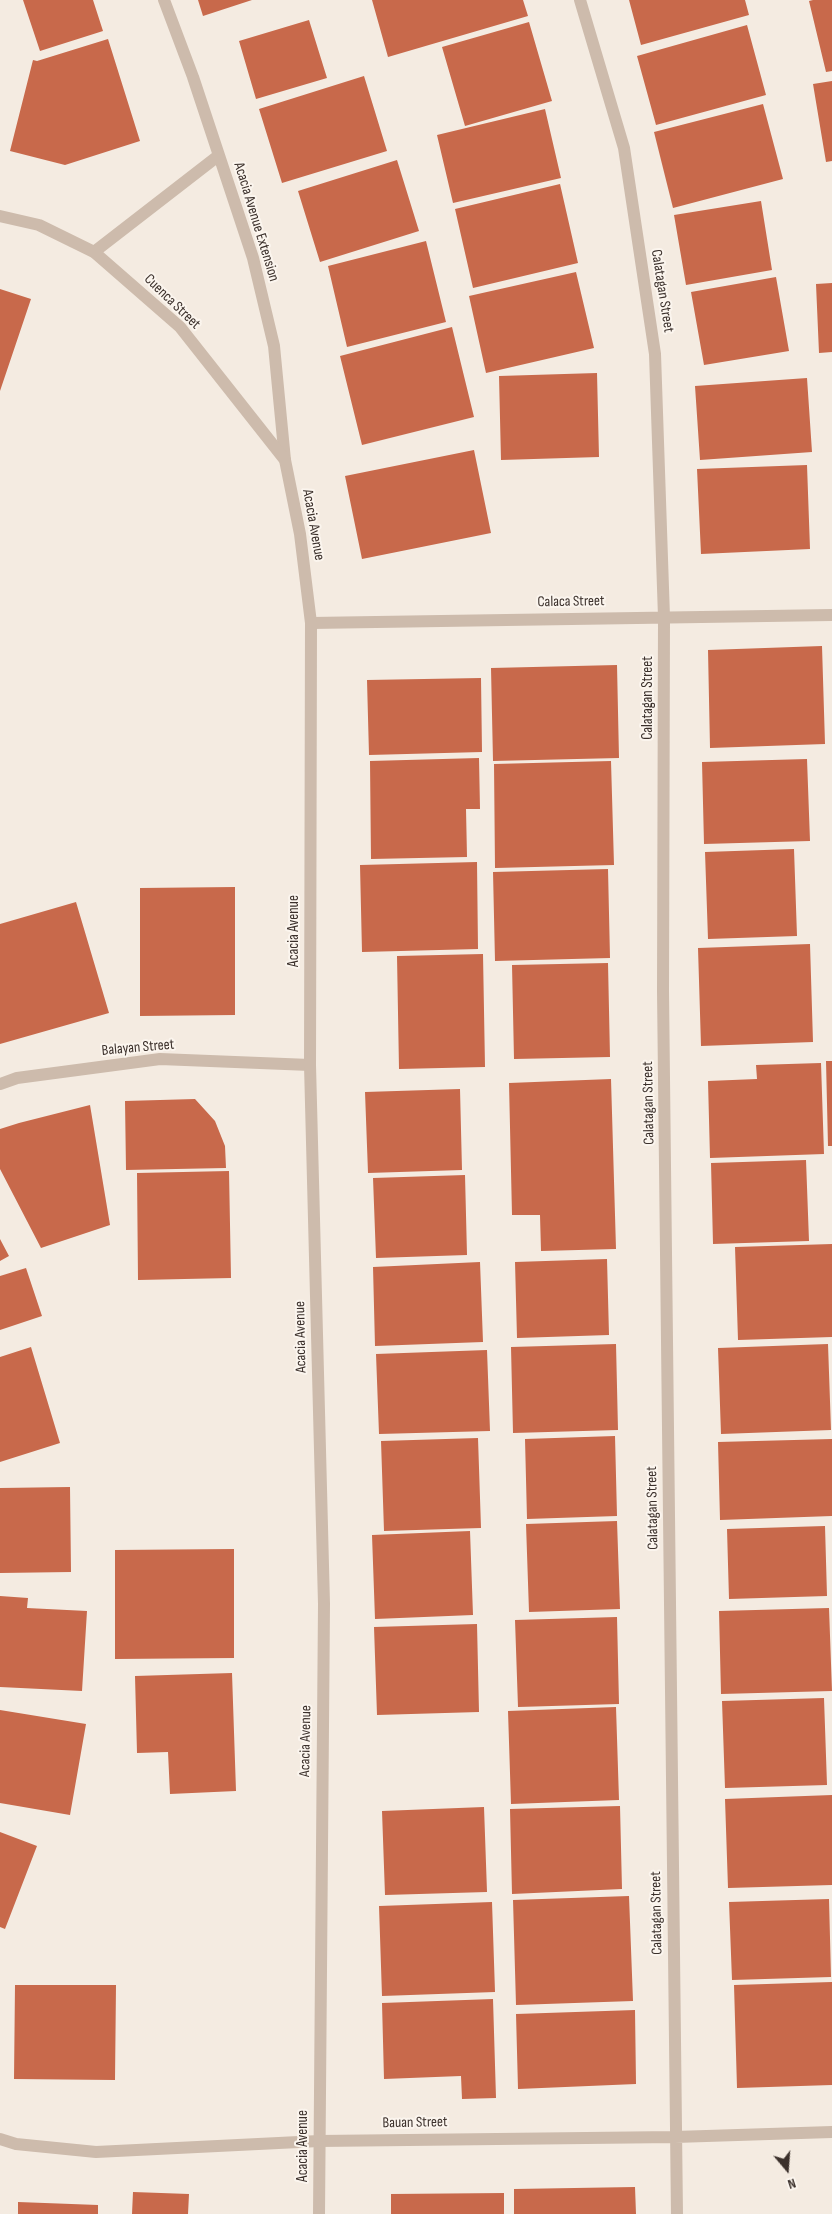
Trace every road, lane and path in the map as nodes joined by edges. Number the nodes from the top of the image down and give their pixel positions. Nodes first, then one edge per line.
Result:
1 (164, 0) edge
2 (580, 0) edge
3 (218, 156) junction
4 (0, 216) edge
5 (94, 252) junction
6 (284, 460) junction
7 (832, 615) edge
8 (664, 617) junction
9 (311, 623) junction
10 (310, 1065) junction
11 (0, 1084) edge
12 (832, 2132) edge
13 (675, 2137) junction
14 (0, 2139) edge
15 (319, 2141) junction
16 (320, 2214) edge
17 (677, 2214) edge

1 - 3 street, Acacia Avenue Extension
2 - 8 street, Calatagan Street
3 - 5 street
3 - 6 street, Acacia Avenue Extension
4 - 5 street, Cuenca Street
5 - 6 street, Cuenca Street
6 - 9 street, Acacia Avenue
7 - 8 street, Calaca Street
8 - 9 street, Calaca Street
8 - 13 street, Calatagan Street
9 - 10 street, Acacia Avenue
10 - 11 street, Balayan Street
10 - 15 street, Acacia Avenue
12 - 13 street, Bauan Street
13 - 15 street, Bauan Street
13 - 17 street, Calatagan Street
14 - 15 street, Bauan Street
15 - 16 street, Acacia Avenue

